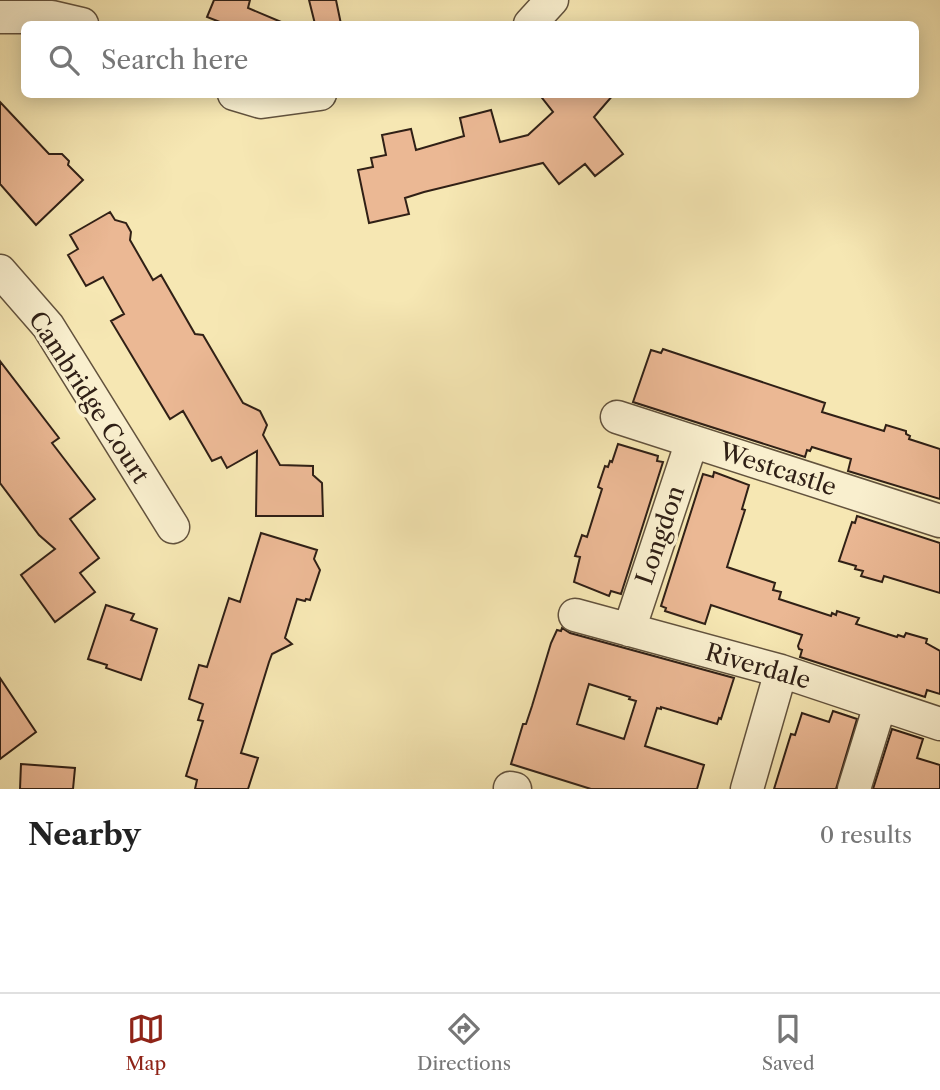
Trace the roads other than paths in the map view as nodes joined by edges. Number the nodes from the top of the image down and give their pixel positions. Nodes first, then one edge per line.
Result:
1 (552, 0) edge
2 (0, 17) edge
3 (69, 21) edge
4 (533, 21) edge
5 (248, 98) edge
6 (290, 98) edge
7 (0, 271) edge
8 (617, 417) dead end
9 (692, 441) junction
10 (940, 521) edge
11 (173, 527) dead end
12 (575, 615) dead end
13 (629, 630) junction
14 (781, 671) junction
15 (880, 705) junction
16 (940, 724) edge
17 (747, 789) edge
18 (854, 789) edge

1 - 4 street
2 - 3 street
5 - 6 street
7 - 11 street, Cambridge Court
8 - 9 street, Westcastle
9 - 10 street, Westcastle
9 - 13 street, Longdon
12 - 13 street, Riverdale
13 - 14 street, Riverdale
14 - 15 street, Riverdale
14 - 17 street
15 - 16 street, Riverdale
15 - 18 street

